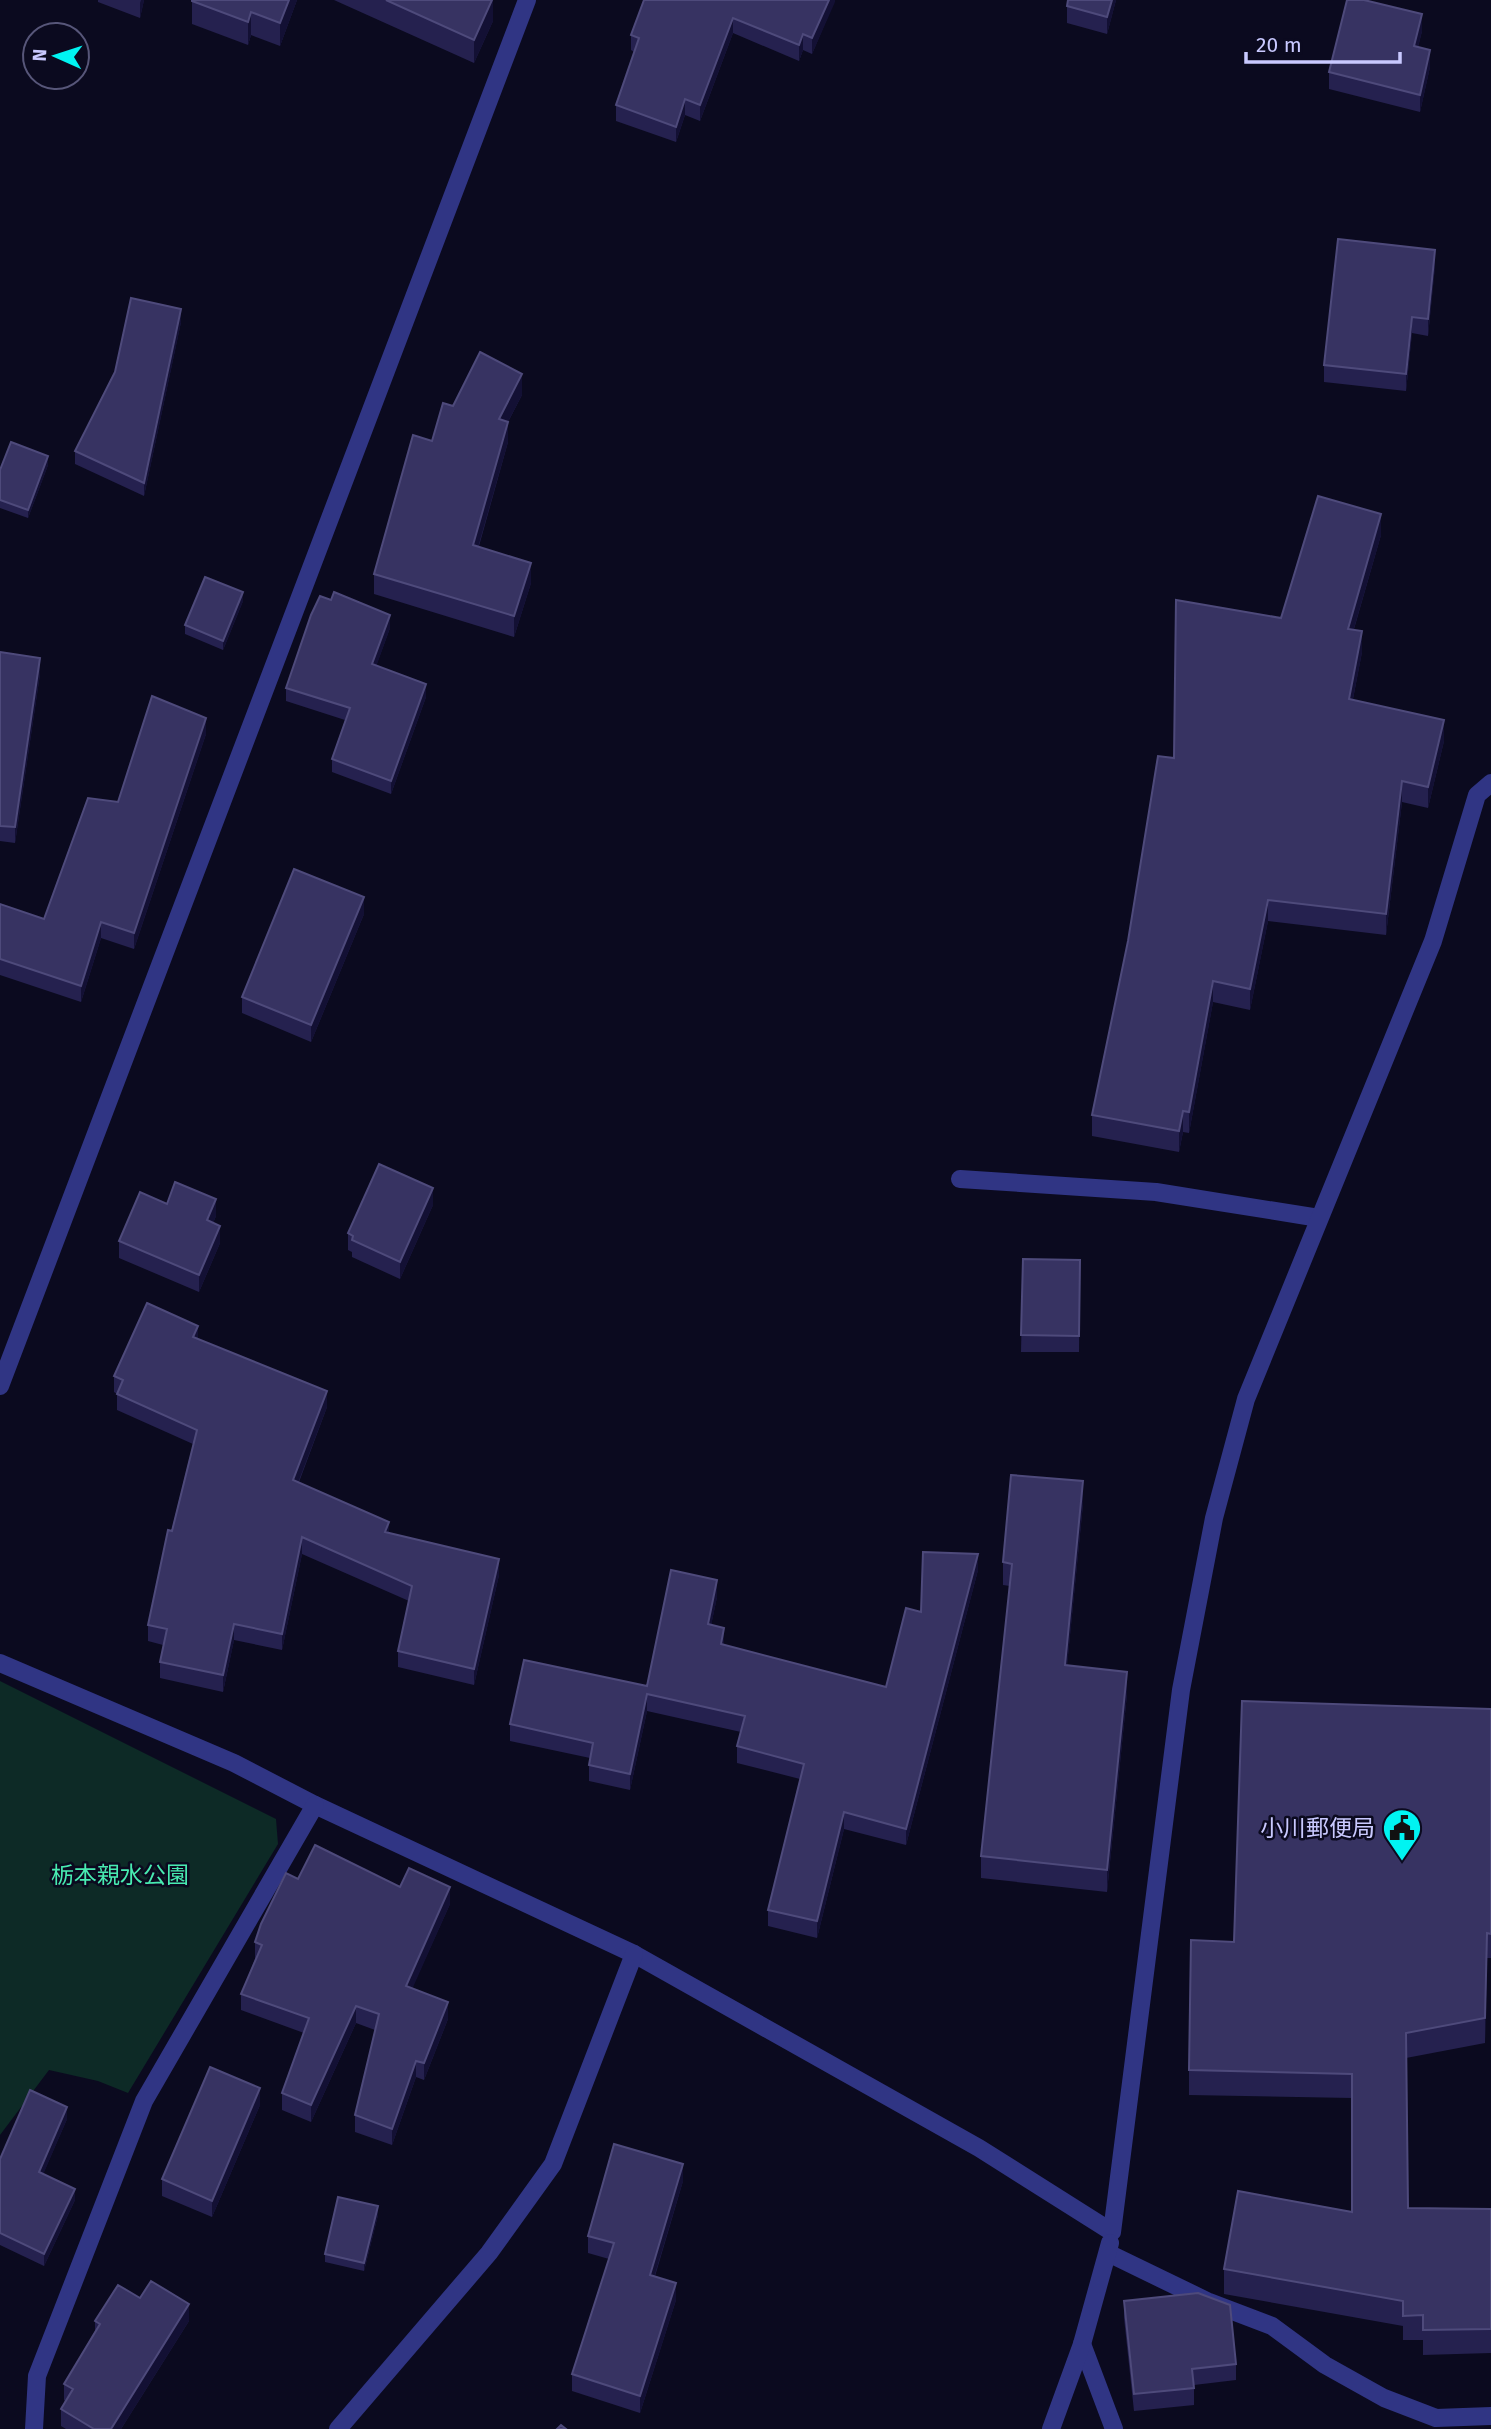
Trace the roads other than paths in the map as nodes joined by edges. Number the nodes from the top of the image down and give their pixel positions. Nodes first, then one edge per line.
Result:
1 (527, 0) edge
2 (1491, 783) edge
3 (960, 1179) dead end
4 (1319, 1218) junction
5 (0, 1387) edge
6 (0, 1663) edge
7 (315, 1805) junction
8 (634, 1954) junction
9 (1112, 2232) junction
10 (1108, 2252) junction
11 (1082, 2344) junction
12 (1491, 2416) edge
13 (34, 2429) edge
14 (338, 2429) edge
15 (1051, 2429) edge
16 (1114, 2429) edge

1 - 5 street
2 - 4 street
3 - 4 street
4 - 9 street
6 - 7 street
7 - 8 street
7 - 13 street
8 - 9 street
8 - 14 street
9 - 10 street
10 - 11 street
10 - 12 street
11 - 15 street
11 - 16 street

